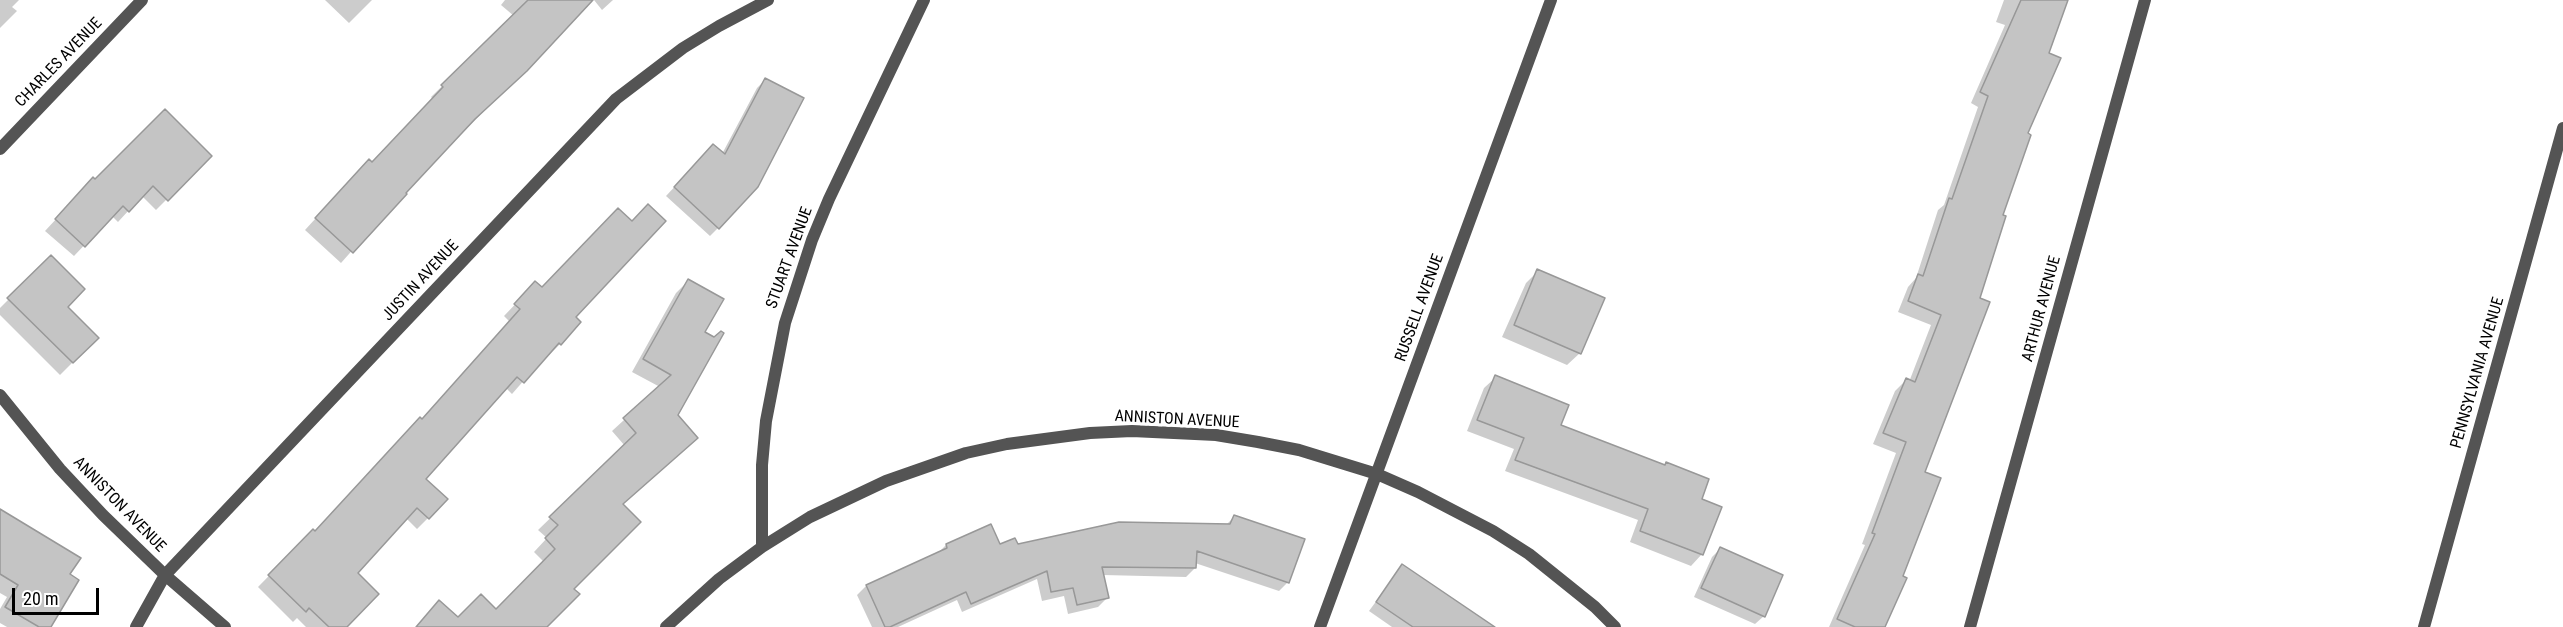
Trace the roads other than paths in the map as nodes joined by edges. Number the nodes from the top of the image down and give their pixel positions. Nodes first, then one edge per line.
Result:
1 (141, 0) edge
2 (768, 0) edge
3 (924, 0) edge
4 (1551, 0) edge
5 (2145, 0) edge
6 (2563, 128) edge
7 (0, 149) edge
8 (0, 395) edge
9 (1377, 474) junction
10 (762, 547) junction
11 (165, 575) junction
12 (136, 627) edge
13 (225, 627) edge
14 (666, 627) edge
15 (1320, 627) edge
16 (1615, 627) edge
17 (1970, 627) edge
18 (2424, 627) edge

1 - 7 street, CHARLES AVENUE
2 - 11 street, JUSTIN AVENUE
3 - 10 street, STUART AVENUE
4 - 9 street, RUSSELL AVENUE
5 - 17 street, ARTHUR AVENUE
6 - 18 street, PENNSYLVANIA AVENUE
8 - 11 street, ANNISTON AVENUE
9 - 10 street, ANNISTON AVENUE
9 - 15 street, RUSSELL AVENUE
9 - 16 street, ANNISTON AVENUE
10 - 14 street, ANNISTON AVENUE
11 - 12 street, JUSTIN AVENUE
11 - 13 street, ANNISTON AVENUE

